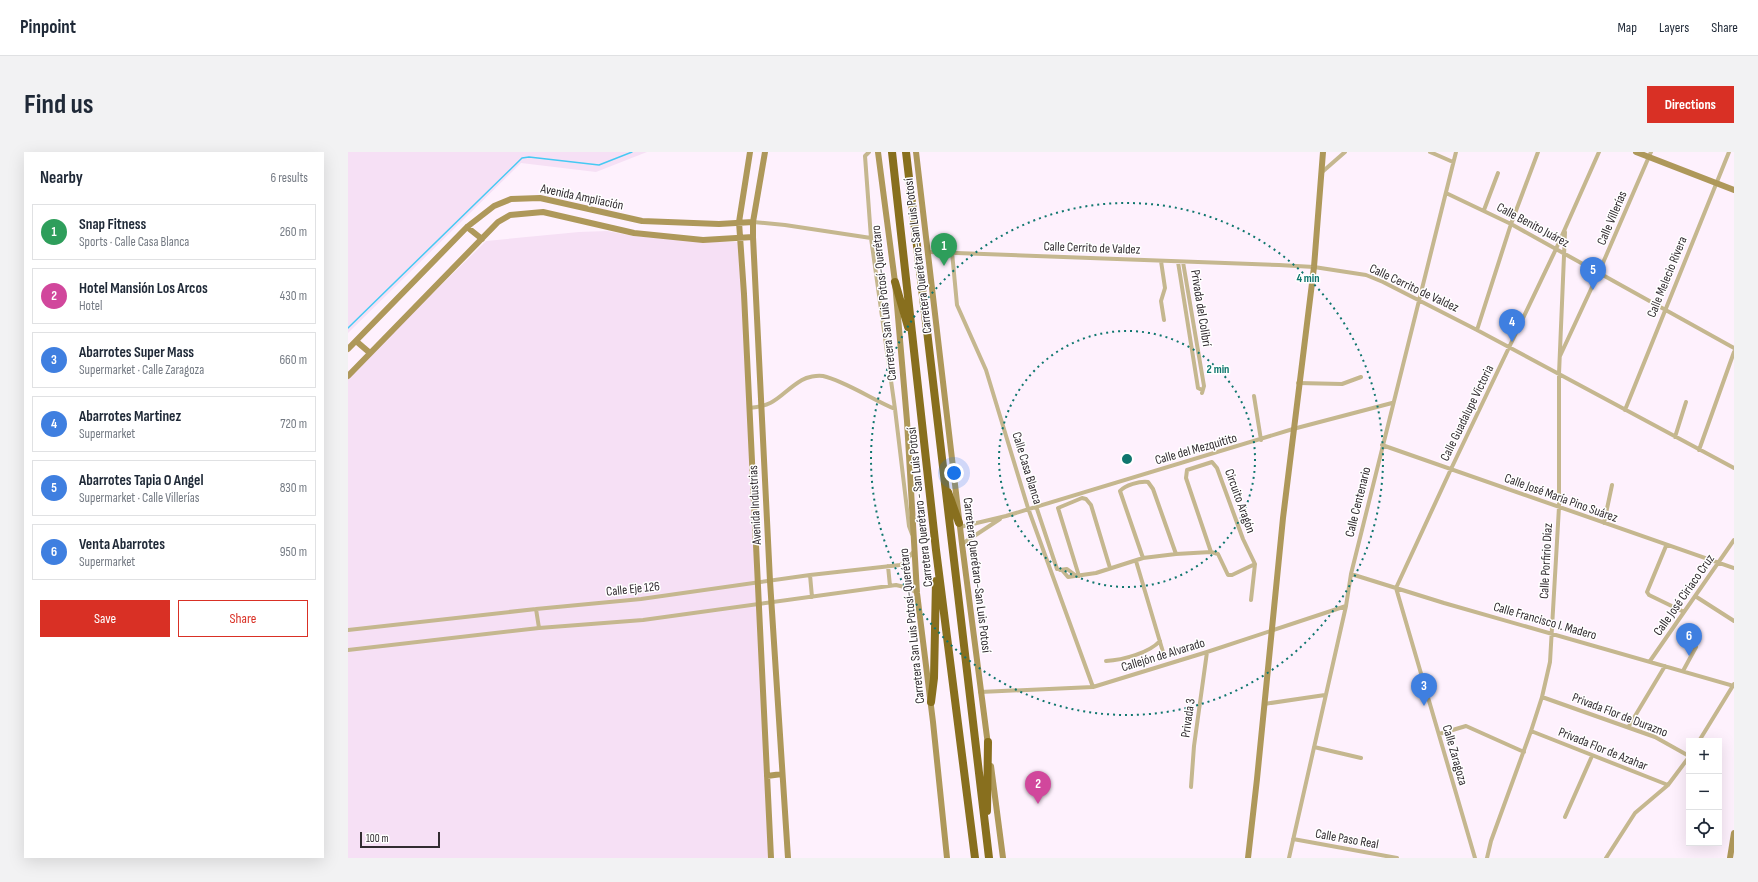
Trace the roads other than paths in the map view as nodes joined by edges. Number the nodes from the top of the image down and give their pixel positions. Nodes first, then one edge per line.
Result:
1 (750, 152) edge
2 (765, 152) edge
3 (869, 152) edge
4 (878, 152) edge
5 (892, 152) edge
6 (906, 152) edge
7 (916, 152) edge
8 (1322, 152) edge
9 (1345, 152) edge
10 (1430, 152) edge
11 (1456, 152) edge
12 (1538, 152) edge
13 (1599, 152) edge
14 (1636, 152) edge
15 (1729, 152) edge
16 (1650, 154) edge
17 (1454, 162) junction
18 (1321, 173) junction
19 (1498, 173) dead end
20 (1716, 183) junction
21 (1734, 190) edge
22 (1446, 193) junction
23 (1484, 210) junction
24 (739, 222) junction
25 (753, 222) junction
26 (1512, 224) junction
27 (467, 227) junction
28 (1564, 230) junction
29 (753, 237) junction
30 (739, 238) junction
31 (871, 238) junction
32 (482, 239) junction
33 (1556, 249) junction
34 (929, 252) junction
35 (952, 252) junction
36 (1565, 254) junction
37 (1161, 261) junction
38 (1178, 262) junction
39 (1183, 262) junction
40 (1314, 267) junction
41 (1599, 272) junction
42 (1180, 278) junction
43 (1186, 278) junction
44 (894, 282) junction
45 (1418, 300) junction
46 (1665, 310) junction
47 (1191, 313) junction
48 (1186, 314) junction
49 (1164, 320) dead end
50 (1477, 330) junction
51 (1196, 339) junction
52 (1190, 340) junction
53 (356, 341) junction
54 (1197, 346) junction
55 (914, 348) junction
56 (1191, 348) junction
57 (1510, 348) junction
58 (1734, 348) edge
59 (348, 349) edge
60 (1734, 352) edge
61 (370, 353) junction
62 (1560, 356) junction
63 (1201, 370) junction
64 (1195, 371) junction
65 (1559, 374) junction
66 (348, 376) edge
67 (1361, 377) dead end
68 (1298, 383) junction
69 (1254, 396) dead end
70 (1686, 402) dead end
71 (1392, 403) junction
72 (762, 407) junction
73 (749, 408) junction
74 (895, 409) junction
75 (1625, 410) junction
76 (1293, 429) junction
77 (1675, 437) junction
78 (1261, 440) junction
79 (1382, 445) junction
80 (1699, 450) junction
81 (1734, 468) edge
82 (1451, 469) junction
83 (944, 478) junction
84 (1612, 485) dead end
85 (1036, 506) junction
86 (1559, 507) junction
87 (1028, 508) junction
88 (1006, 516) junction
89 (1604, 523) junction
90 (960, 525) junction
91 (914, 539) junction
92 (1734, 540) edge
93 (962, 544) junction
94 (1666, 546) junction
95 (936, 550) junction
96 (914, 551) junction
97 (1210, 552) junction
98 (1176, 554) junction
99 (1143, 558) junction
100 (1136, 561) junction
101 (1718, 563) junction
102 (1255, 564) junction
103 (888, 566) junction
104 (1110, 568) junction
105 (1734, 568) edge
106 (1059, 570) junction
107 (1052, 571) junction
108 (1351, 574) junction
109 (810, 575) junction
110 (1077, 575) junction
111 (770, 581) junction
112 (759, 584) junction
113 (890, 586) junction
114 (1396, 588) junction
115 (917, 593) junction
116 (1695, 596) junction
117 (812, 597) junction
118 (1251, 600) dead end
119 (760, 604) junction
120 (771, 604) junction
121 (1346, 606) junction
122 (536, 609) junction
123 (1684, 612) junction
124 (1734, 621) edge
125 (539, 628) junction
126 (348, 630) edge
127 (1272, 630) junction
128 (1553, 634) junction
129 (1160, 641) junction
130 (1696, 647) dead end
131 (348, 650) edge
132 (1163, 652) dead end
133 (1207, 652) junction
134 (1106, 661) dead end
135 (1650, 661) junction
136 (1665, 666) junction
137 (1683, 671) junction
138 (1734, 685) edge
139 (1093, 687) junction
140 (980, 692) junction
141 (1325, 695) junction
142 (1542, 697) junction
143 (931, 702) junction
144 (1264, 704) junction
145 (1629, 726) junction
146 (1531, 731) junction
147 (1439, 734) junction
148 (1701, 738) edge
149 (988, 742) junction
150 (1314, 747) junction
151 (1524, 752) junction
152 (1686, 754) edge
153 (1592, 756) junction
154 (1361, 758) dead end
155 (1686, 760) edge
156 (782, 774) junction
157 (767, 776) junction
158 (1668, 786) junction
159 (1191, 787) dead end
160 (1565, 817) dead end
161 (1734, 833) edge
162 (1293, 839) junction
163 (987, 848) junction
164 (771, 858) edge
165 (788, 858) edge
166 (947, 858) edge
167 (975, 858) edge
168 (989, 858) edge
169 (1003, 858) edge
170 (1248, 858) edge
171 (1289, 858) edge
172 (1397, 858) edge
173 (1475, 858) edge
174 (1487, 858) edge
175 (1606, 858) edge
176 (1730, 858) edge

1 - 24 main road, Avenida Industrias
2 - 25 main road, Avenida Industrias
3 - 31 street
4 - 44 main road, Carretera San Luis Potosí-Querétaro
5 - 55 highway, Carretera Querétaro - San Luis Potosí
6 - 83 highway, Carretera Querétaro - San Luis Potosí
7 - 34 main road, Carretera Querétaro-San Luis Potosí
8 - 18 main road
9 - 18 street
10 - 17 street
11 - 17 street, Calle Centenario
12 - 26 street
13 - 28 street, Calle Guadalupe Victoria
14 - 16 main road
15 - 20 street, Calle Melecio Rivera
16 - 20 main road
16 - 41 street, Calle Villerías
17 - 22 street, Calle Centenario
18 - 40 main road
19 - 23 street
20 - 21 main road
20 - 46 street, Calle Melecio Rivera
22 - 23 street, Calle Benito Juárez
22 - 45 street, Calle Centenario
23 - 26 street, Calle Benito Juárez
24 - 25 main road, Avenida Ampliación
24 - 27 main road, Avenida Ampliación
24 - 30 main road, Avenida Industrias
25 - 29 main road, Avenida Industrias
25 - 31 street, Avenida Ampliación
26 - 33 street, Calle Benito Juárez
26 - 50 street
27 - 32 main road
27 - 53 main road, Avenida Ampliación
28 - 33 street, Calle Guadalupe Victoria
28 - 36 street, Calle Porfirio Díaz
29 - 30 main road, Avenida Ampliación
29 - 72 main road, Avenida Industrias
30 - 32 main road, Avenida Ampliación
30 - 73 main road, Avenida Industrias
31 - 74 street
32 - 61 main road, Avenida Ampliación
33 - 36 street, Calle Benito Juárez
33 - 57 street, Calle Guadalupe Victoria
34 - 35 street, Calle Cerrito de Valdez
34 - 90 main road, Carretera Querétaro-San Luis Potosí
35 - 37 street, Calle Cerrito de Valdez
35 - 87 street, Calle Casa Blanca
36 - 41 street, Calle Benito Juárez
36 - 62 street, Calle Porfirio Díaz
37 - 38 street, Calle Cerrito de Valdez
37 - 49 street
38 - 39 street, Calle Cerrito de Valdez
38 - 42 street, Privada del Colibrí
39 - 40 street, Calle Cerrito de Valdez
39 - 43 street, Privada del Colibrí
40 - 45 street, Calle Cerrito de Valdez
40 - 68 main road
41 - 46 street, Calle Benito Juárez
41 - 62 street, Calle Villerías
42 - 43 street
42 - 48 street, Privada del Colibrí
43 - 47 street, Privada del Colibrí
44 - 55 highway
44 - 91 main road, Carretera San Luis Potosí-Querétaro
45 - 50 street, Calle Cerrito de Valdez
45 - 71 street, Calle Centenario
46 - 58 street, Calle Benito Juárez
46 - 75 street, Calle Melecio Rivera
47 - 48 street
47 - 51 street, Privada del Colibrí
48 - 52 street, Privada del Colibrí
50 - 57 street, Calle Cerrito de Valdez
51 - 52 street
51 - 54 street, Privada del Colibrí
52 - 56 street, Privada del Colibrí
53 - 59 main road, Avenida Ampliación
53 - 61 main road
54 - 56 street
54 - 63 street, Privada del Colibrí
55 - 95 highway, Carretera Querétaro - San Luis Potosí
56 - 64 street, Privada del Colibrí
57 - 65 street, Calle Cerrito de Valdez
57 - 82 street, Calle Guadalupe Victoria
60 - 80 street
61 - 66 main road, Avenida Ampliación
62 - 65 street, Calle Porfirio Díaz
63 - 64 street
63 - 64 street, Privada del Colibrí
65 - 75 street, Calle Cerrito de Valdez
65 - 86 street, Calle Porfirio Díaz
67 - 68 street
68 - 76 main road
69 - 78 street
70 - 77 street
71 - 76 street, Calle del Mezquitito
71 - 79 street, Calle Centenario
72 - 73 street
72 - 74 street
72 - 111 main road, Avenida Industrias
73 - 112 main road, Avenida Industrias
74 - 91 street
75 - 77 street, Calle Cerrito de Valdez
76 - 78 street, Calle del Mezquitito
76 - 127 main road
77 - 80 street, Calle Cerrito de Valdez
78 - 85 street, Calle del Mezquitito
79 - 82 street, Calle José María Pino Suárez
79 - 108 street, Calle Centenario
80 - 81 street, Calle Cerrito de Valdez
82 - 86 street, Calle José María Pino Suárez
82 - 114 street, Calle Guadalupe Victoria
83 - 90 highway
83 - 163 highway, Carretera Querétaro - San Luis Potosí
84 - 89 street
85 - 87 street, Calle del Mezquitito
85 - 106 street
86 - 89 street, Calle José María Pino Suárez
86 - 128 street, Calle Porfirio Díaz
87 - 88 street, Calle del Mezquitito
87 - 107 street, Calle Casa Blanca
88 - 90 street, Calle del Mezquitito
88 - 93 street, Calle del Mezquitito
89 - 94 street, Calle José María Pino Suárez
90 - 93 main road, Carretera Querétaro-San Luis Potosí
91 - 96 main road, Carretera San Luis Potosí-Querétaro
92 - 101 street, Calle José Ciriaco Cruz
93 - 140 main road, Carretera Querétaro-San Luis Potosí
94 - 101 street, Calle José María Pino Suárez
94 - 123 street
95 - 143 highway
95 - 167 highway, Carretera Querétaro - San Luis Potosí
96 - 103 street, Calle Eje 126
96 - 115 main road, Carretera San Luis Potosí-Querétaro
97 - 98 street
97 - 102 street
97 - 102 street, Circuito Aragón
98 - 99 street
98 - 99 street
99 - 100 street
100 - 104 street
100 - 129 street
101 - 105 street, Calle José María Pino Suárez
101 - 116 street, Calle José Ciriaco Cruz
102 - 118 street
103 - 109 street, Calle Eje 126
103 - 113 street
104 - 110 street
104 - 110 street
106 - 107 street
106 - 110 street
107 - 139 street, Calle Casa Blanca
108 - 114 street, Calle Francisco I. Madero
108 - 121 street, Calle Centenario
109 - 111 street, Calle Eje 126
109 - 117 street
111 - 112 street, Calle Eje 126
111 - 120 main road, Avenida Industrias
112 - 119 main road, Avenida Industrias
112 - 122 street, Calle Eje 126
113 - 115 street
113 - 117 street
114 - 128 street, Calle Francisco I. Madero
114 - 147 street, Calle Zaragoza
115 - 143 main road, Carretera San Luis Potosí-Querétaro
116 - 123 street, Calle José Ciriaco Cruz
116 - 124 street
117 - 120 street
119 - 120 street
119 - 125 street
119 - 157 main road, Avenida Industrias
120 - 156 main road, Avenida Industrias
121 - 127 street, Callejón de Alvarado
121 - 141 street, Calle Centenario
122 - 125 street
122 - 126 street, Calle Eje 126
123 - 135 street, Calle José Ciriaco Cruz
125 - 131 street
127 - 133 street, Callejón de Alvarado
127 - 144 main road
128 - 135 street, Calle Francisco I. Madero
128 - 142 street, Calle Porfirio Díaz
129 - 132 street
129 - 134 street
130 - 137 street
133 - 139 street, Callejón de Alvarado
133 - 159 street, Privada 3
135 - 136 street, Calle Francisco I. Madero
136 - 137 street, Calle Francisco I. Madero
136 - 145 street
137 - 138 street, Calle Francisco I. Madero
138 - 148 street
139 - 140 street, Callejón de Alvarado
140 - 149 main road, Carretera Querétaro-San Luis Potosí
141 - 144 street
141 - 150 street, Calle Centenario
142 - 145 street, Privada Flor de Durazno
142 - 146 street, Calle Porfirio Díaz
143 - 166 main road, Carretera San Luis Potosí-Querétaro
144 - 170 main road
145 - 152 street, Privada Flor de Durazno
146 - 151 street, Calle Porfirio Díaz
146 - 153 street, Privada Flor de Azahar
147 - 151 street
147 - 173 street, Calle Zaragoza
149 - 163 highway
149 - 169 main road, Carretera Querétaro-San Luis Potosí
150 - 154 street
150 - 162 street, Calle Centenario
151 - 174 street, Calle Porfirio Díaz
153 - 158 street, Privada Flor de Azahar
153 - 160 street
155 - 158 street
156 - 157 main road
156 - 165 main road, Avenida Industrias
157 - 164 main road, Avenida Industrias
158 - 175 street
161 - 176 main road
162 - 171 street, Calle Centenario
162 - 172 street, Calle Paso Real
163 - 168 highway, Carretera Querétaro - San Luis Potosí

